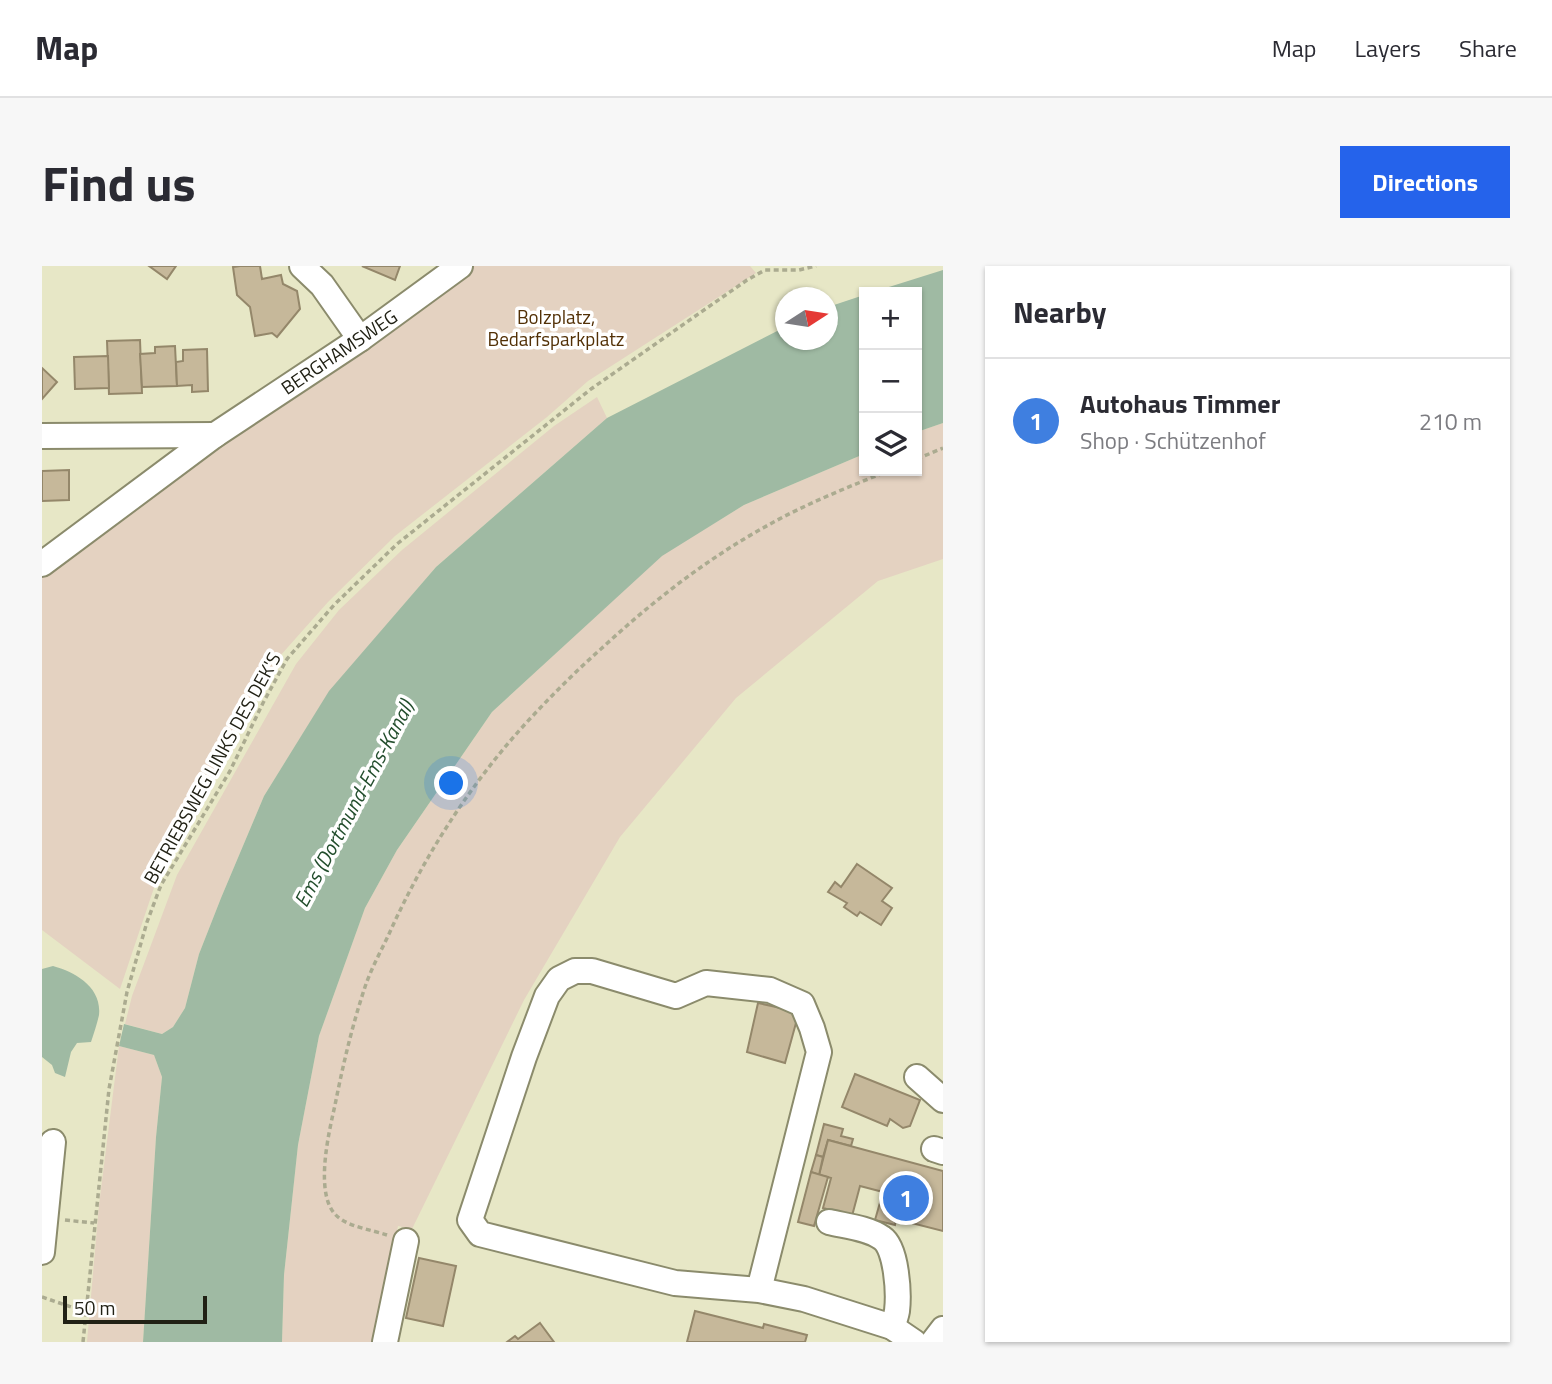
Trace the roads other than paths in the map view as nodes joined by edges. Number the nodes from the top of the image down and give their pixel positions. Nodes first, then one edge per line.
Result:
1 (302, 266) edge
2 (460, 266) edge
3 (360, 340) junction
4 (215, 435) junction
5 (42, 436) edge
6 (42, 564) edge
7 (916, 1077) dead end
8 (943, 1100) edge
9 (54, 1142) dead end
10 (829, 1222) dead end
11 (407, 1241) road end
12 (42, 1252) edge
13 (759, 1290) junction
14 (892, 1327) junction
15 (943, 1329) edge
16 (385, 1342) edge
17 (914, 1342) edge
18 (933, 1342) edge

1 - 3 street
2 - 3 street, BERGHAMSWEG
3 - 4 street, BERGHAMSWEG
4 - 5 street
4 - 6 street, BERGHAMSWEG
7 - 8 street
9 - 12 street
10 - 14 street
11 - 16 street
13 - 13 street
13 - 14 street
14 - 17 street
15 - 18 street

